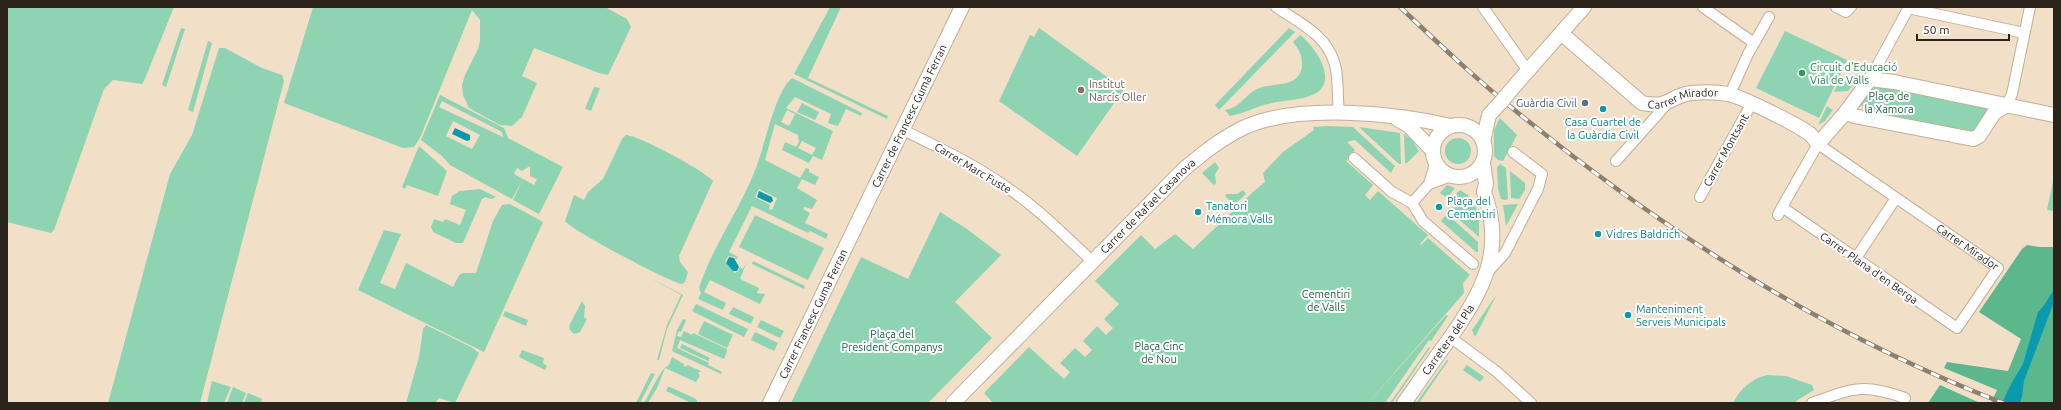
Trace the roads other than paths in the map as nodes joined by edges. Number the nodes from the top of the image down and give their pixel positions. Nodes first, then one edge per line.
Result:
1 (962, 7) edge
2 (1276, 7) edge
3 (1483, 7) edge
4 (1584, 7) edge
5 (1703, 7) edge
6 (1836, 7) edge
7 (1908, 7) edge
8 (2030, 7) edge
9 (1849, 10) edge
10 (1769, 17) dead end
11 (1561, 33) junction
12 (2024, 33) junction
13 (1754, 43) junction
14 (1528, 71) junction
15 (1870, 79) junction
16 (1730, 94) junction
17 (1752, 103) junction
18 (1667, 104) junction
19 (2007, 106) junction
20 (1339, 112) junction
21 (1846, 112) junction
22 (1491, 113) junction
23 (2054, 115) edge
24 (1395, 118) junction
25 (1451, 126) junction
26 (1469, 126) junction
27 (903, 130) junction
28 (1483, 142) junction
29 (1818, 144) junction
30 (1513, 152) dead end
31 (1434, 156) junction
32 (1354, 158) dead end
33 (1616, 161) dead end
34 (1484, 163) junction
35 (1456, 177) junction
36 (1428, 184) junction
37 (1484, 192) junction
38 (1700, 197) dead end
39 (1896, 198) junction
40 (1412, 202) junction
41 (856, 225) joint
42 (1856, 258) junction
43 (1092, 261) junction
44 (1473, 264) dead end
45 (1486, 274) junction
46 (1957, 328) joint
47 (1450, 337) junction
48 (1905, 398) dead end
49 (1825, 400) edge
50 (770, 403) edge
51 (953, 403) edge
52 (1404, 403) edge
53 (1531, 403) edge
54 (1812, 403) edge

1 - 27 street, Carrer de Francesc Gumà Ferran
2 - 20 street
3 - 14 street
4 - 11 street
5 - 13 street
6 - 9 street
7 - 12 street
7 - 15 street
8 - 12 street
10 - 13 street
11 - 14 street
11 - 18 street, Carrer Mirador
12 - 19 street
13 - 16 street
14 - 22 street, bridge
15 - 19 street
15 - 21 street
16 - 17 street, Carrer Mirador
16 - 18 street, Carrer Mirador
17 - 29 street, Carrer Mirador
17 - 38 street, Carrer Montsant
18 - 33 street
19 - 21 street
19 - 23 street
20 - 24 street, Carrer de Rafael Casanova
20 - 43 street, Carrer de Rafael Casanova
21 - 29 street
22 - 26 street
22 - 28 street
24 - 25 street, Carrer de Rafael Casanova
24 - 31 street
25 - 26 street
25 - 31 street
26 - 28 street
27 - 41 street, Carrer de Francesc Gumà Ferran
27 - 43 street, Carrer Marc Fuste
28 - 34 street
29 - 39 street, Carrer Mirador
29 - 42 street, Carrer Plana d'en Berga
30 - 45 street, Carretera del Pla
31 - 35 street
31 - 36 street
32 - 40 street
34 - 35 street
34 - 37 street
35 - 36 street
35 - 37 street
36 - 40 street
37 - 45 street, Carretera del Pla
39 - 42 street
39 - 46 street, Carrer Mirador
40 - 44 street
41 - 50 street, Carrer Francesc Gumà Ferran
42 - 46 street, Carrer Plana d'en Berga
43 - 51 street, Carrer de Rafael Casanova
45 - 47 street, Carretera del Pla
47 - 52 street, Carretera del Pla
47 - 53 street
48 - 49 street
49 - 54 street

